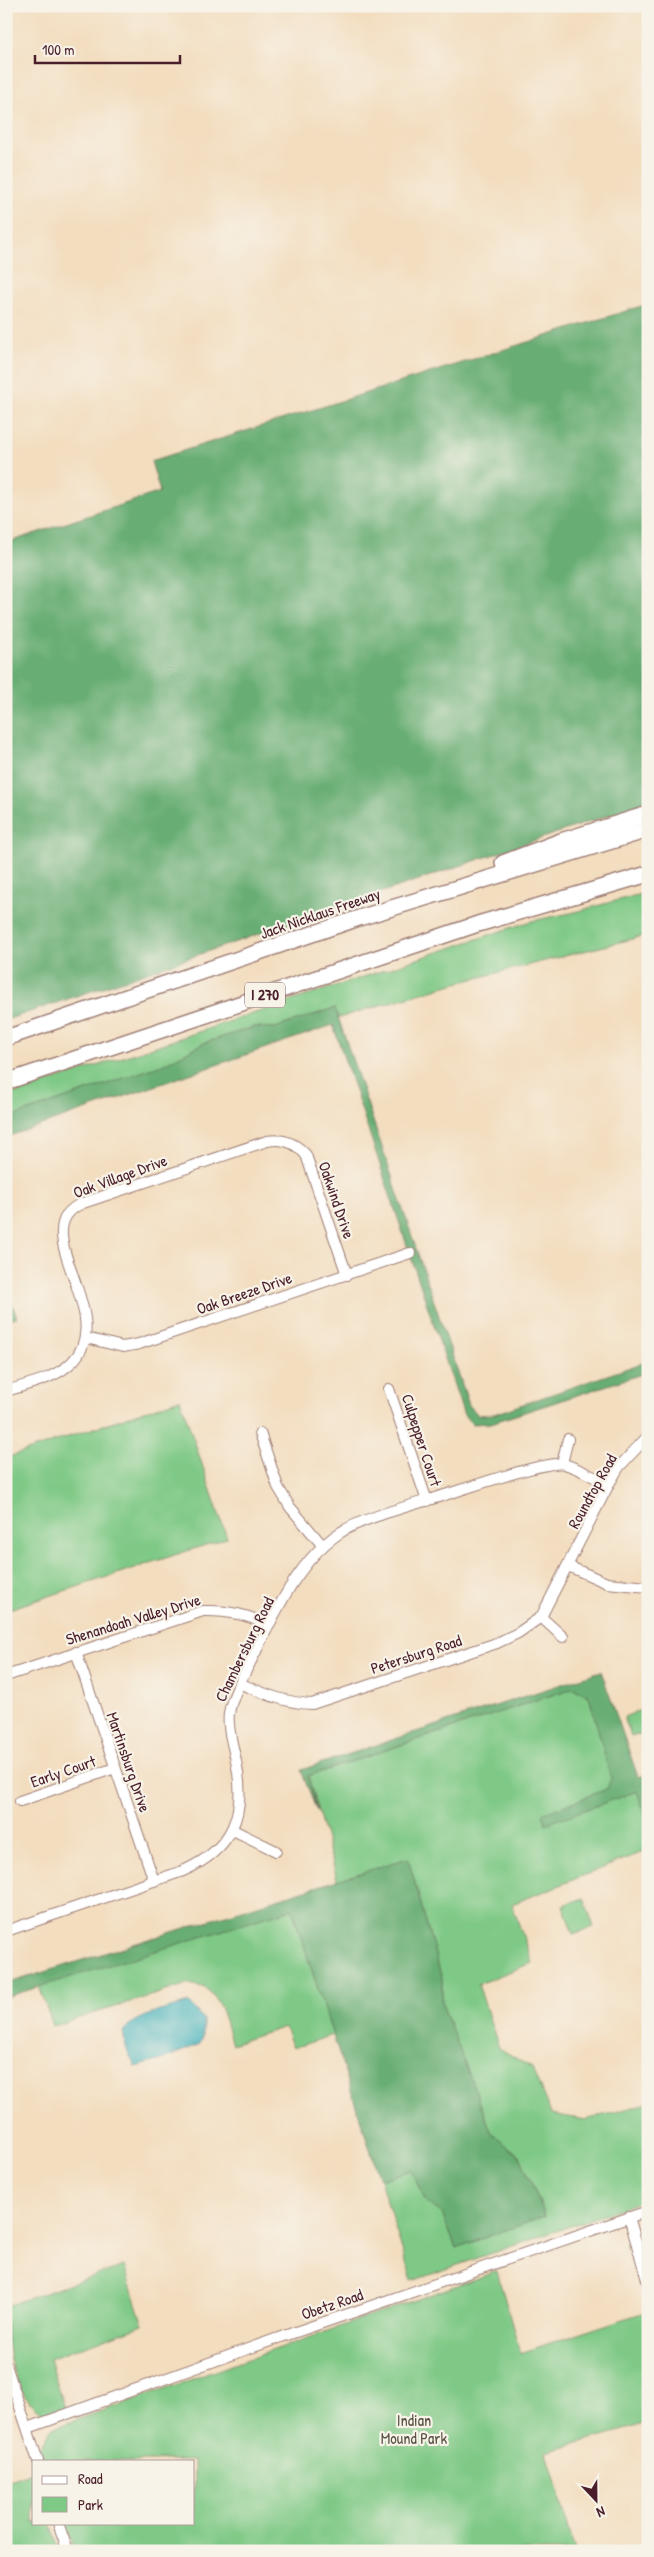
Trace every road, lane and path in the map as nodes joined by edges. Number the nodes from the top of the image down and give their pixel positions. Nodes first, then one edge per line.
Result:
1 (648, 814) edge
2 (648, 830) edge
3 (648, 874) edge
4 (360, 918) junction
5 (6, 1038) edge
6 (6, 1082) edge
7 (290, 1142) joint
8 (410, 1253) dead end
9 (347, 1274) junction
10 (86, 1338) junction
11 (390, 1389) dead end
12 (6, 1391) edge
13 (260, 1433) dead end
14 (648, 1436) edge
15 (568, 1439) dead end
16 (562, 1464) junction
17 (609, 1484) junction
18 (427, 1501) junction
19 (323, 1546) junction
20 (568, 1566) junction
21 (648, 1587) edge
22 (541, 1617) junction
23 (269, 1625) junction
24 (563, 1637) dead end
25 (76, 1652) junction
26 (6, 1676) edge
27 (241, 1684) junction
28 (115, 1768) junction
29 (20, 1801) dead end
30 (233, 1830) junction
31 (276, 1851) dead end
32 (154, 1881) junction
33 (6, 1931) edge
34 (648, 2211) edge
35 (629, 2217) junction
36 (648, 2283) edge
37 (6, 2365) edge
38 (28, 2428) junction
39 (38, 2460) edge
40 (58, 2524) edge
41 (68, 2551) edge

1 - 4 highway
2 - 4 highway, Jack Nicklaus Freeway / I 270
3 - 6 highway, I 270
4 - 5 highway, Jack Nicklaus Freeway / I 270
7 - 9 street, Oakwind Drive
7 - 10 street, Oak Village Drive
8 - 9 street, Oak Breeze Drive
9 - 10 street, Oak Breeze Drive
10 - 12 street
11 - 18 street, Culpepper Court
13 - 19 street
14 - 17 street, Roundtop Road
15 - 16 street
16 - 17 street
16 - 18 street, Chambersburg Road
17 - 20 street, Roundtop Road
18 - 19 street, Chambersburg Road
19 - 23 street, Chambersburg Road
20 - 21 street
20 - 22 street, Petersburg Road
22 - 24 street
22 - 27 street, Petersburg Road
23 - 25 street, Shenandoah Valley Drive
23 - 27 street, Chambersburg Road
25 - 26 street, Shenandoah Valley Drive
25 - 28 street, Martinsburg Drive
27 - 30 street, Chambersburg Road
28 - 29 street, Early Court
28 - 32 street, Martinsburg Drive
30 - 31 street
30 - 32 street, Chambersburg Road
32 - 33 street, Chambersburg Road
34 - 35 street, Obetz Road
35 - 36 street
35 - 38 street, Obetz Road
37 - 38 street
38 - 39 street
40 - 41 street

